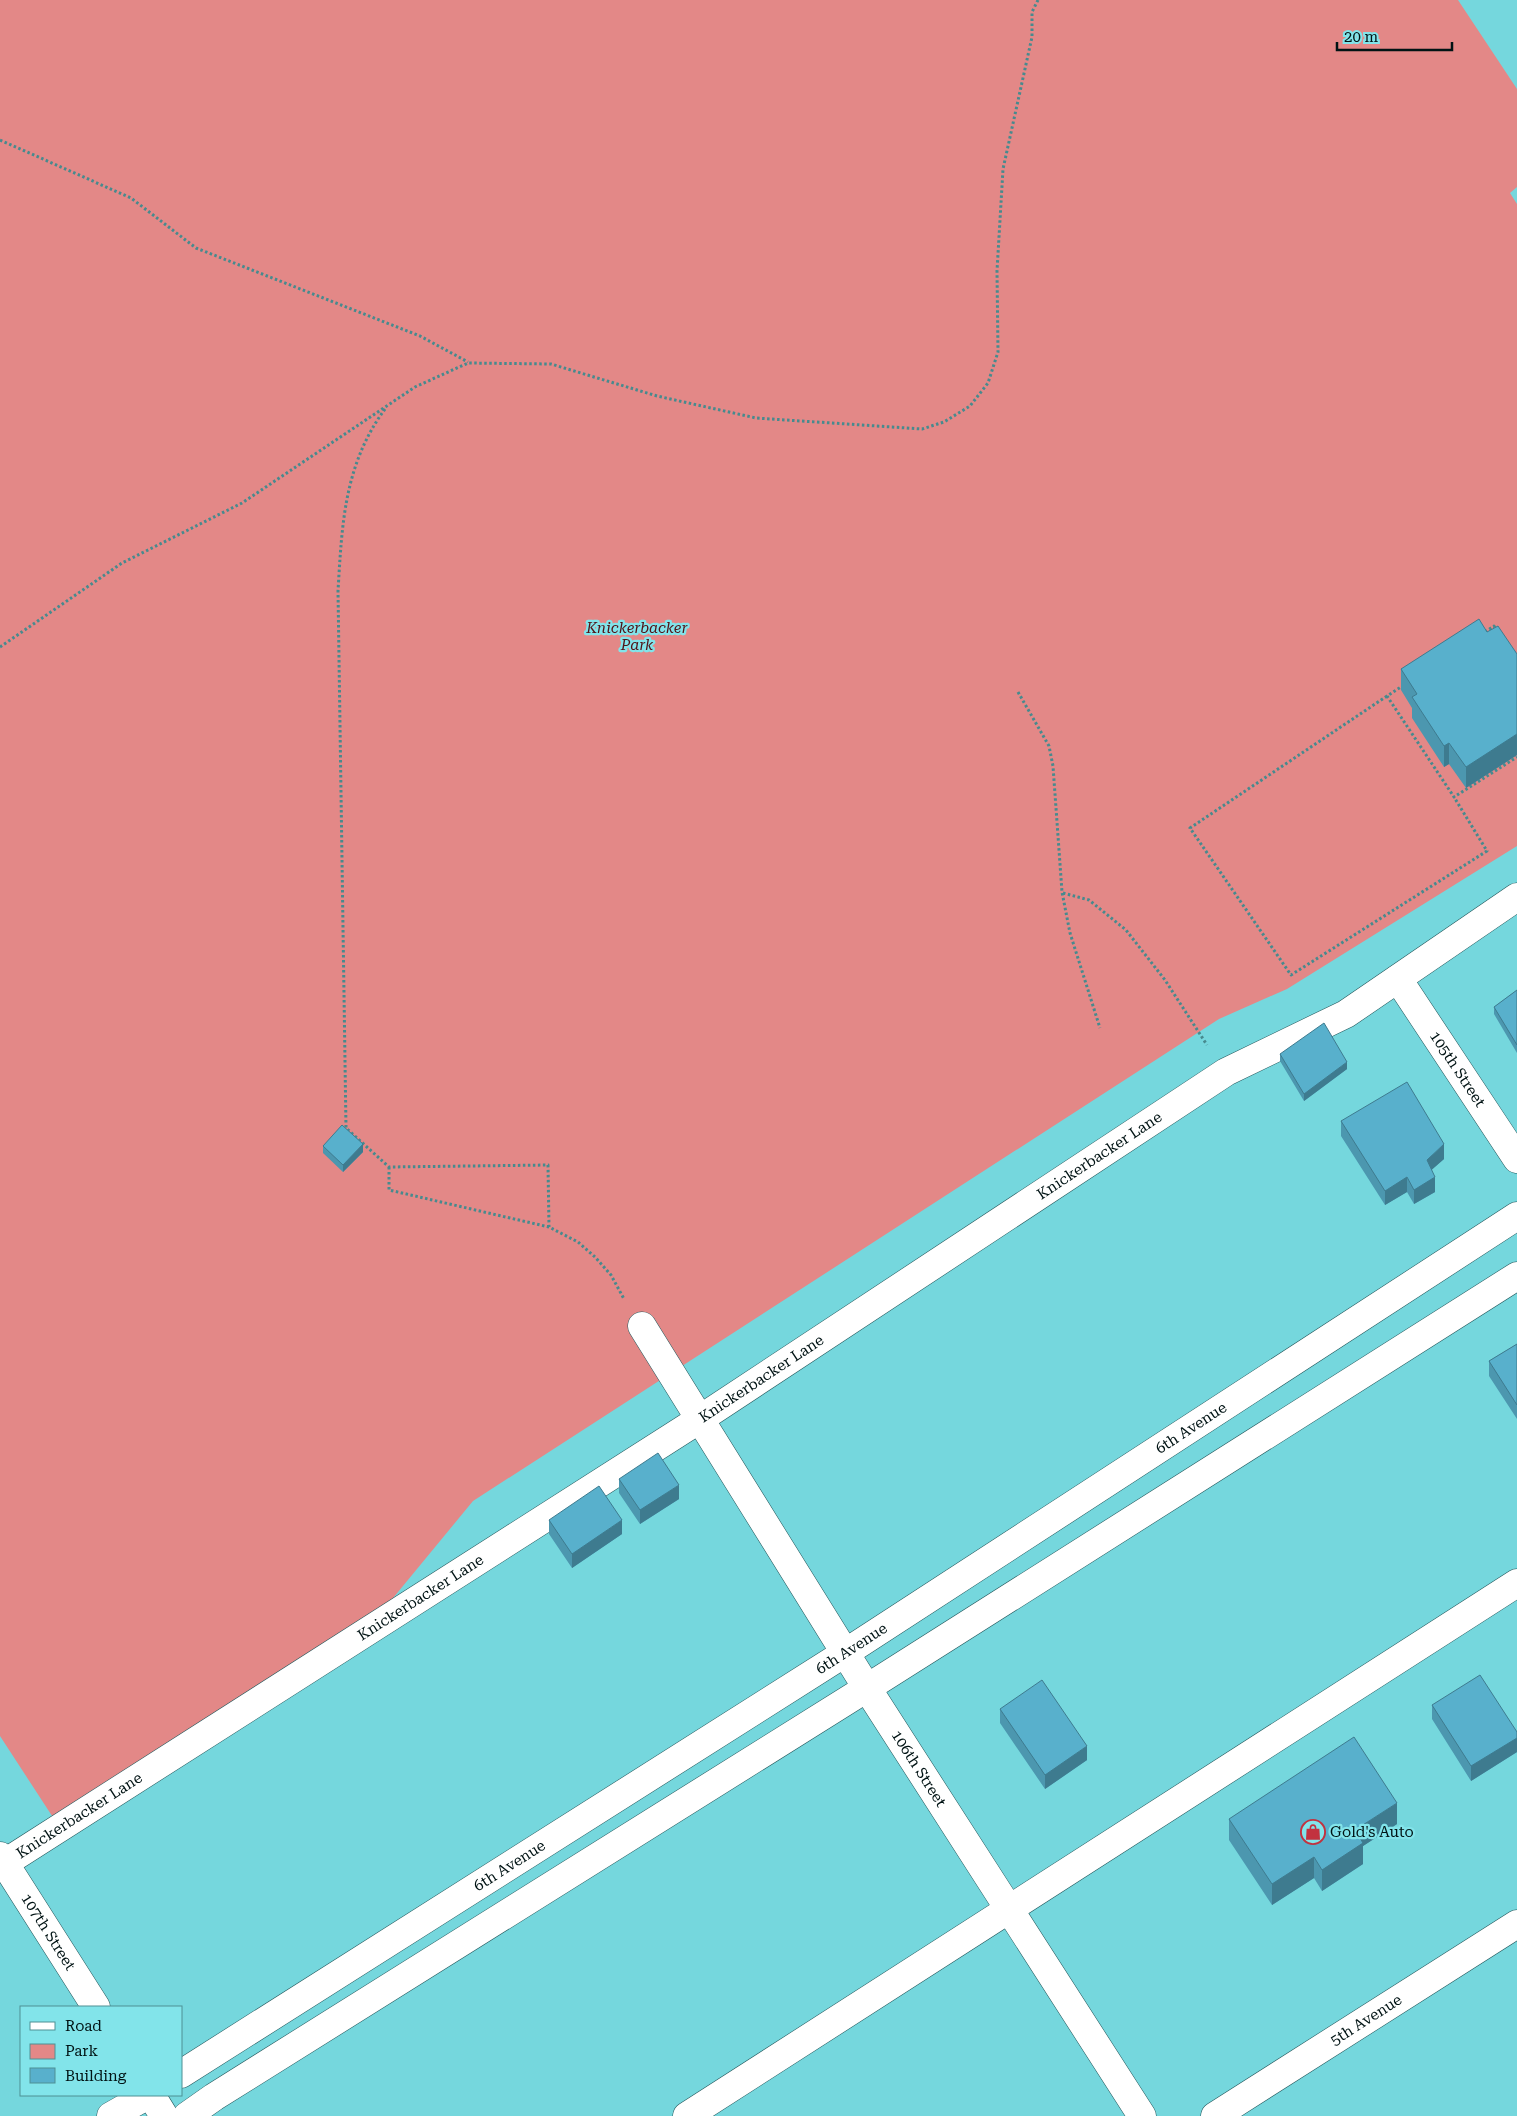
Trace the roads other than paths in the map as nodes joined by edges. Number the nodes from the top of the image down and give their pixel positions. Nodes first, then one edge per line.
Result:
1 (1517, 897) edge
2 (1398, 979) junction
3 (1517, 1159) edge
4 (1517, 1216) edge
5 (1517, 1276) edge
6 (642, 1326) road end
7 (700, 1419) junction
8 (1517, 1583) edge
9 (845, 1653) junction
10 (868, 1688) junction
11 (2, 1862) edge
12 (1009, 1909) junction
13 (1517, 1924) edge
14 (95, 2006) edge
15 (182, 2073) edge
16 (147, 2096) edge
17 (150, 2096) edge
18 (112, 2116) edge
19 (164, 2116) edge
20 (187, 2116) edge
21 (687, 2116) edge
22 (1142, 2116) edge
23 (1215, 2116) edge

1 - 2 street, Knickerbacker Lane
2 - 3 street, 105th Street
2 - 7 street, Knickerbacker Lane
4 - 9 street, 6th Avenue
5 - 10 street
6 - 7 street, 106th Street
7 - 9 street, 106th Street
7 - 11 street, Knickerbacker Lane
8 - 12 street
9 - 10 street, 106th Street
9 - 15 street, 6th Avenue
10 - 12 street, 106th Street
10 - 20 street
11 - 14 street, 107th Street
12 - 21 street
12 - 22 street, 106th Street
13 - 23 street, 5th Avenue
16 - 18 street
17 - 19 street

